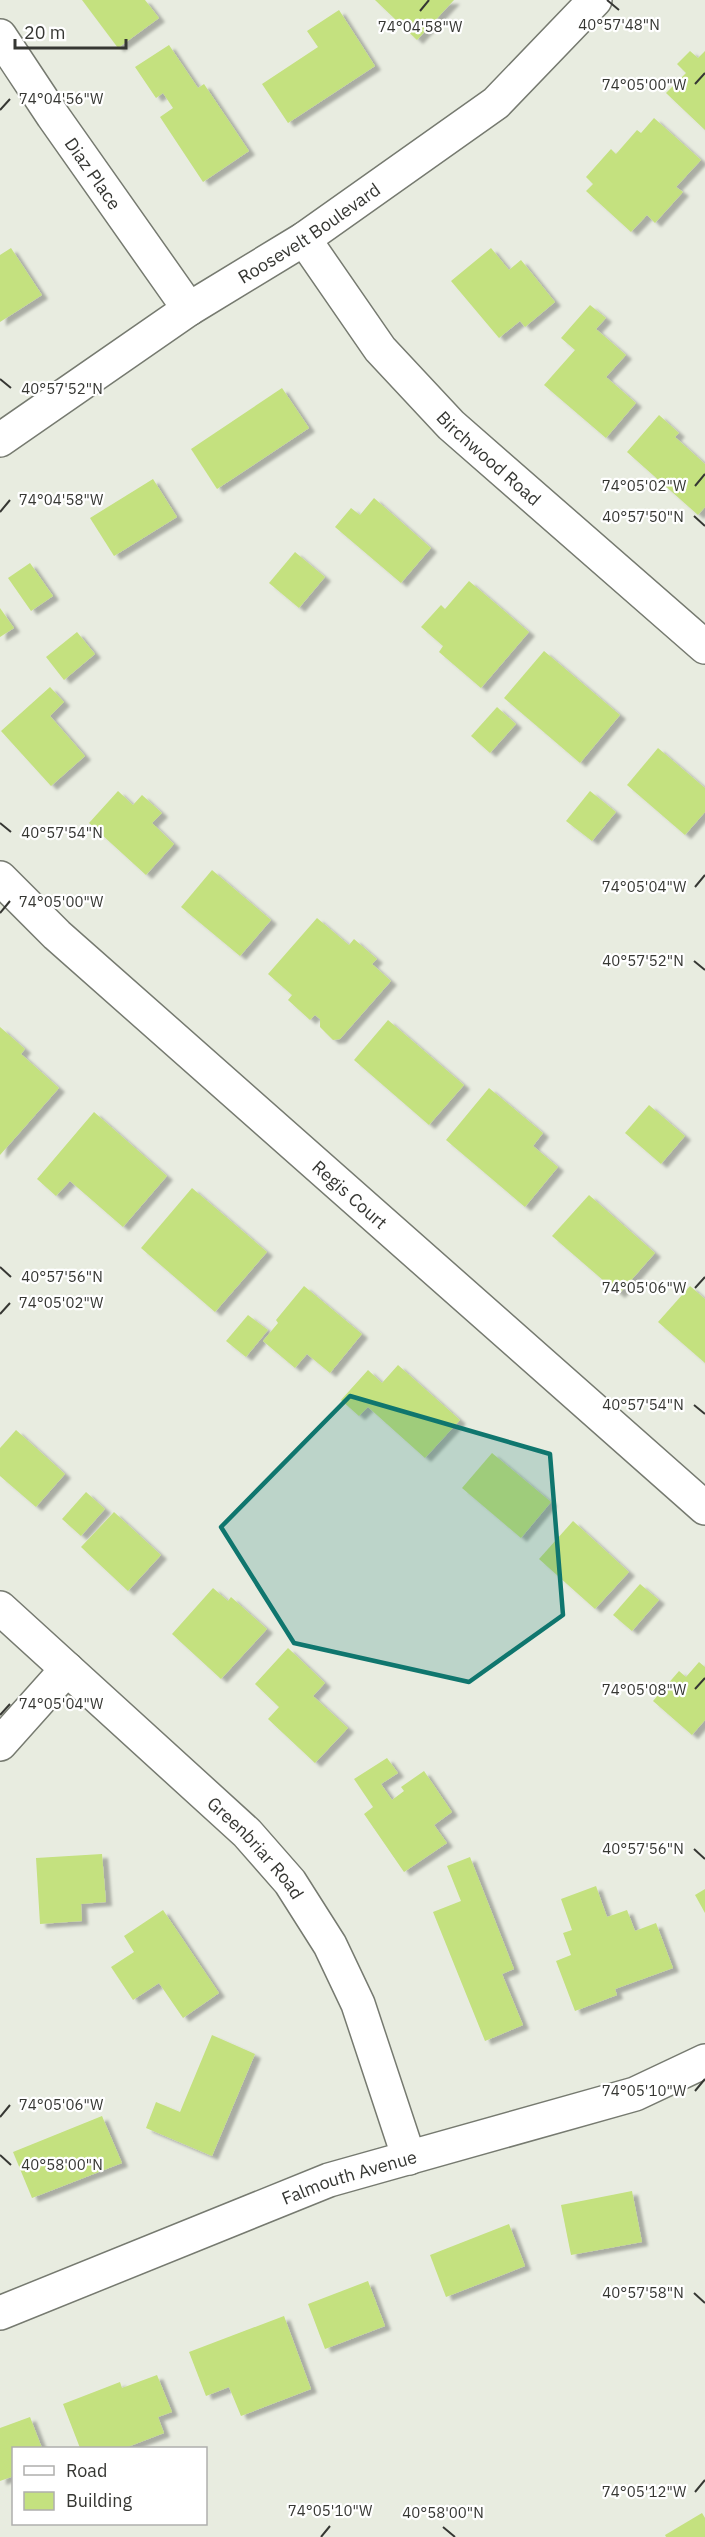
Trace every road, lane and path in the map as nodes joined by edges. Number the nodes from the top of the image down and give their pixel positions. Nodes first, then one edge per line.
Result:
1 (596, 0) edge
2 (0, 36) edge
3 (304, 240) junction
4 (189, 309) junction
5 (0, 440) edge
6 (705, 647) edge
7 (0, 878) edge
8 (705, 1508) edge
9 (0, 1608) edge
10 (68, 1669) junction
11 (0, 1744) edge
12 (705, 2061) edge
13 (409, 2158) junction
14 (0, 2313) edge

1 - 3 street, Roosevelt Boulevard
2 - 4 street, Diaz Place
3 - 4 street, Roosevelt Boulevard
3 - 6 street, Birchwood Road
4 - 5 street, Roosevelt Boulevard
7 - 8 street, Regis Court
9 - 10 street, Greenbriar Road
10 - 11 street
10 - 13 street, Greenbriar Road
12 - 13 street, Falmouth Avenue
13 - 14 street, Falmouth Avenue

